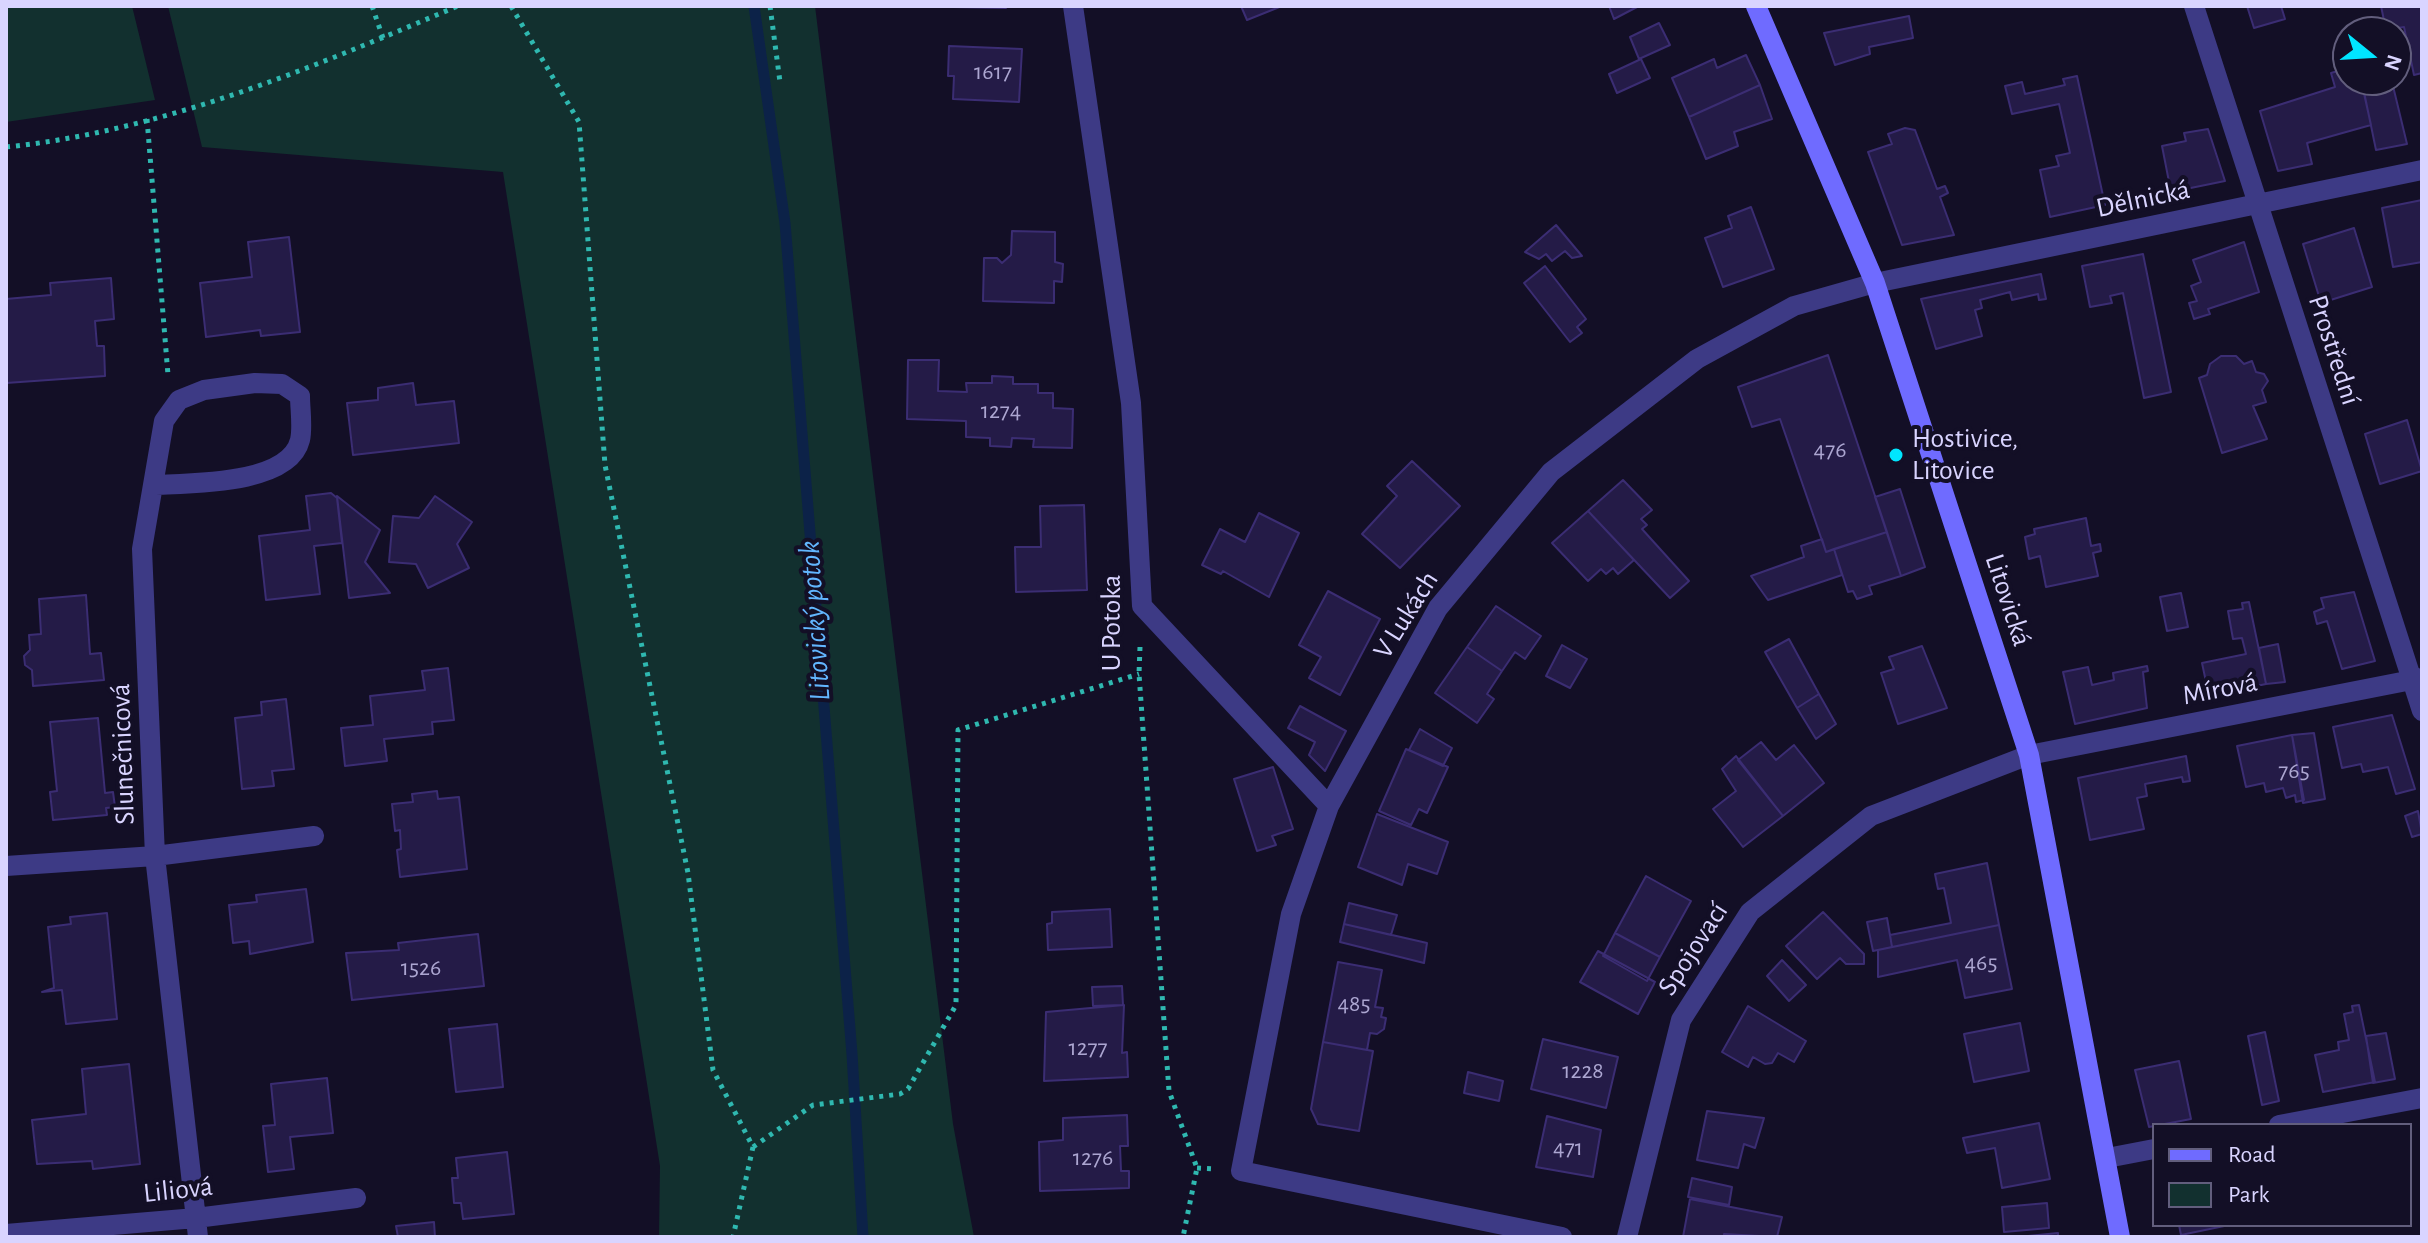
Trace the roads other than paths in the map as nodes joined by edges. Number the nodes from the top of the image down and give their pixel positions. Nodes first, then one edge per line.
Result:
1 (1073, 6) edge
2 (1756, 6) edge
3 (2194, 6) edge
4 (2422, 170) edge
5 (2258, 204) junction
6 (1875, 283) junction
7 (153, 485) junction
8 (2417, 679) edge
9 (2422, 711) edge
10 (2029, 755) junction
11 (1329, 806) junction
12 (314, 836) dead end
13 (155, 856) junction
14 (6, 866) edge
15 (2422, 1098) edge
16 (2290, 1123) edge
17 (2152, 1149) edge
18 (2107, 1158) junction
19 (356, 1198) dead end
20 (197, 1227) edge
21 (6, 1234) edge
22 (1562, 1237) edge
23 (1627, 1237) edge
24 (2120, 1237) edge

1 - 11 street, U Potoka
2 - 6 street, Litovická
3 - 5 street, Prostřední
4 - 5 street, Dělnická
5 - 6 street, Dělnická
5 - 8 street, Prostřední
6 - 10 street, Litovická
6 - 11 street, V Lukách
7 - 7 street, Slunečnicová
7 - 13 street, Slunečnicová
8 - 9 street, Prostřední
8 - 10 street, Mírová
10 - 18 street, Litovická
10 - 23 street, Spojovací
11 - 22 street, V Lukách
12 - 13 street
13 - 14 street
13 - 20 street, Slunečnicová
15 - 16 street
17 - 18 street
18 - 24 street, Litovická
19 - 20 street, Liliová
20 - 21 street, Liliová

